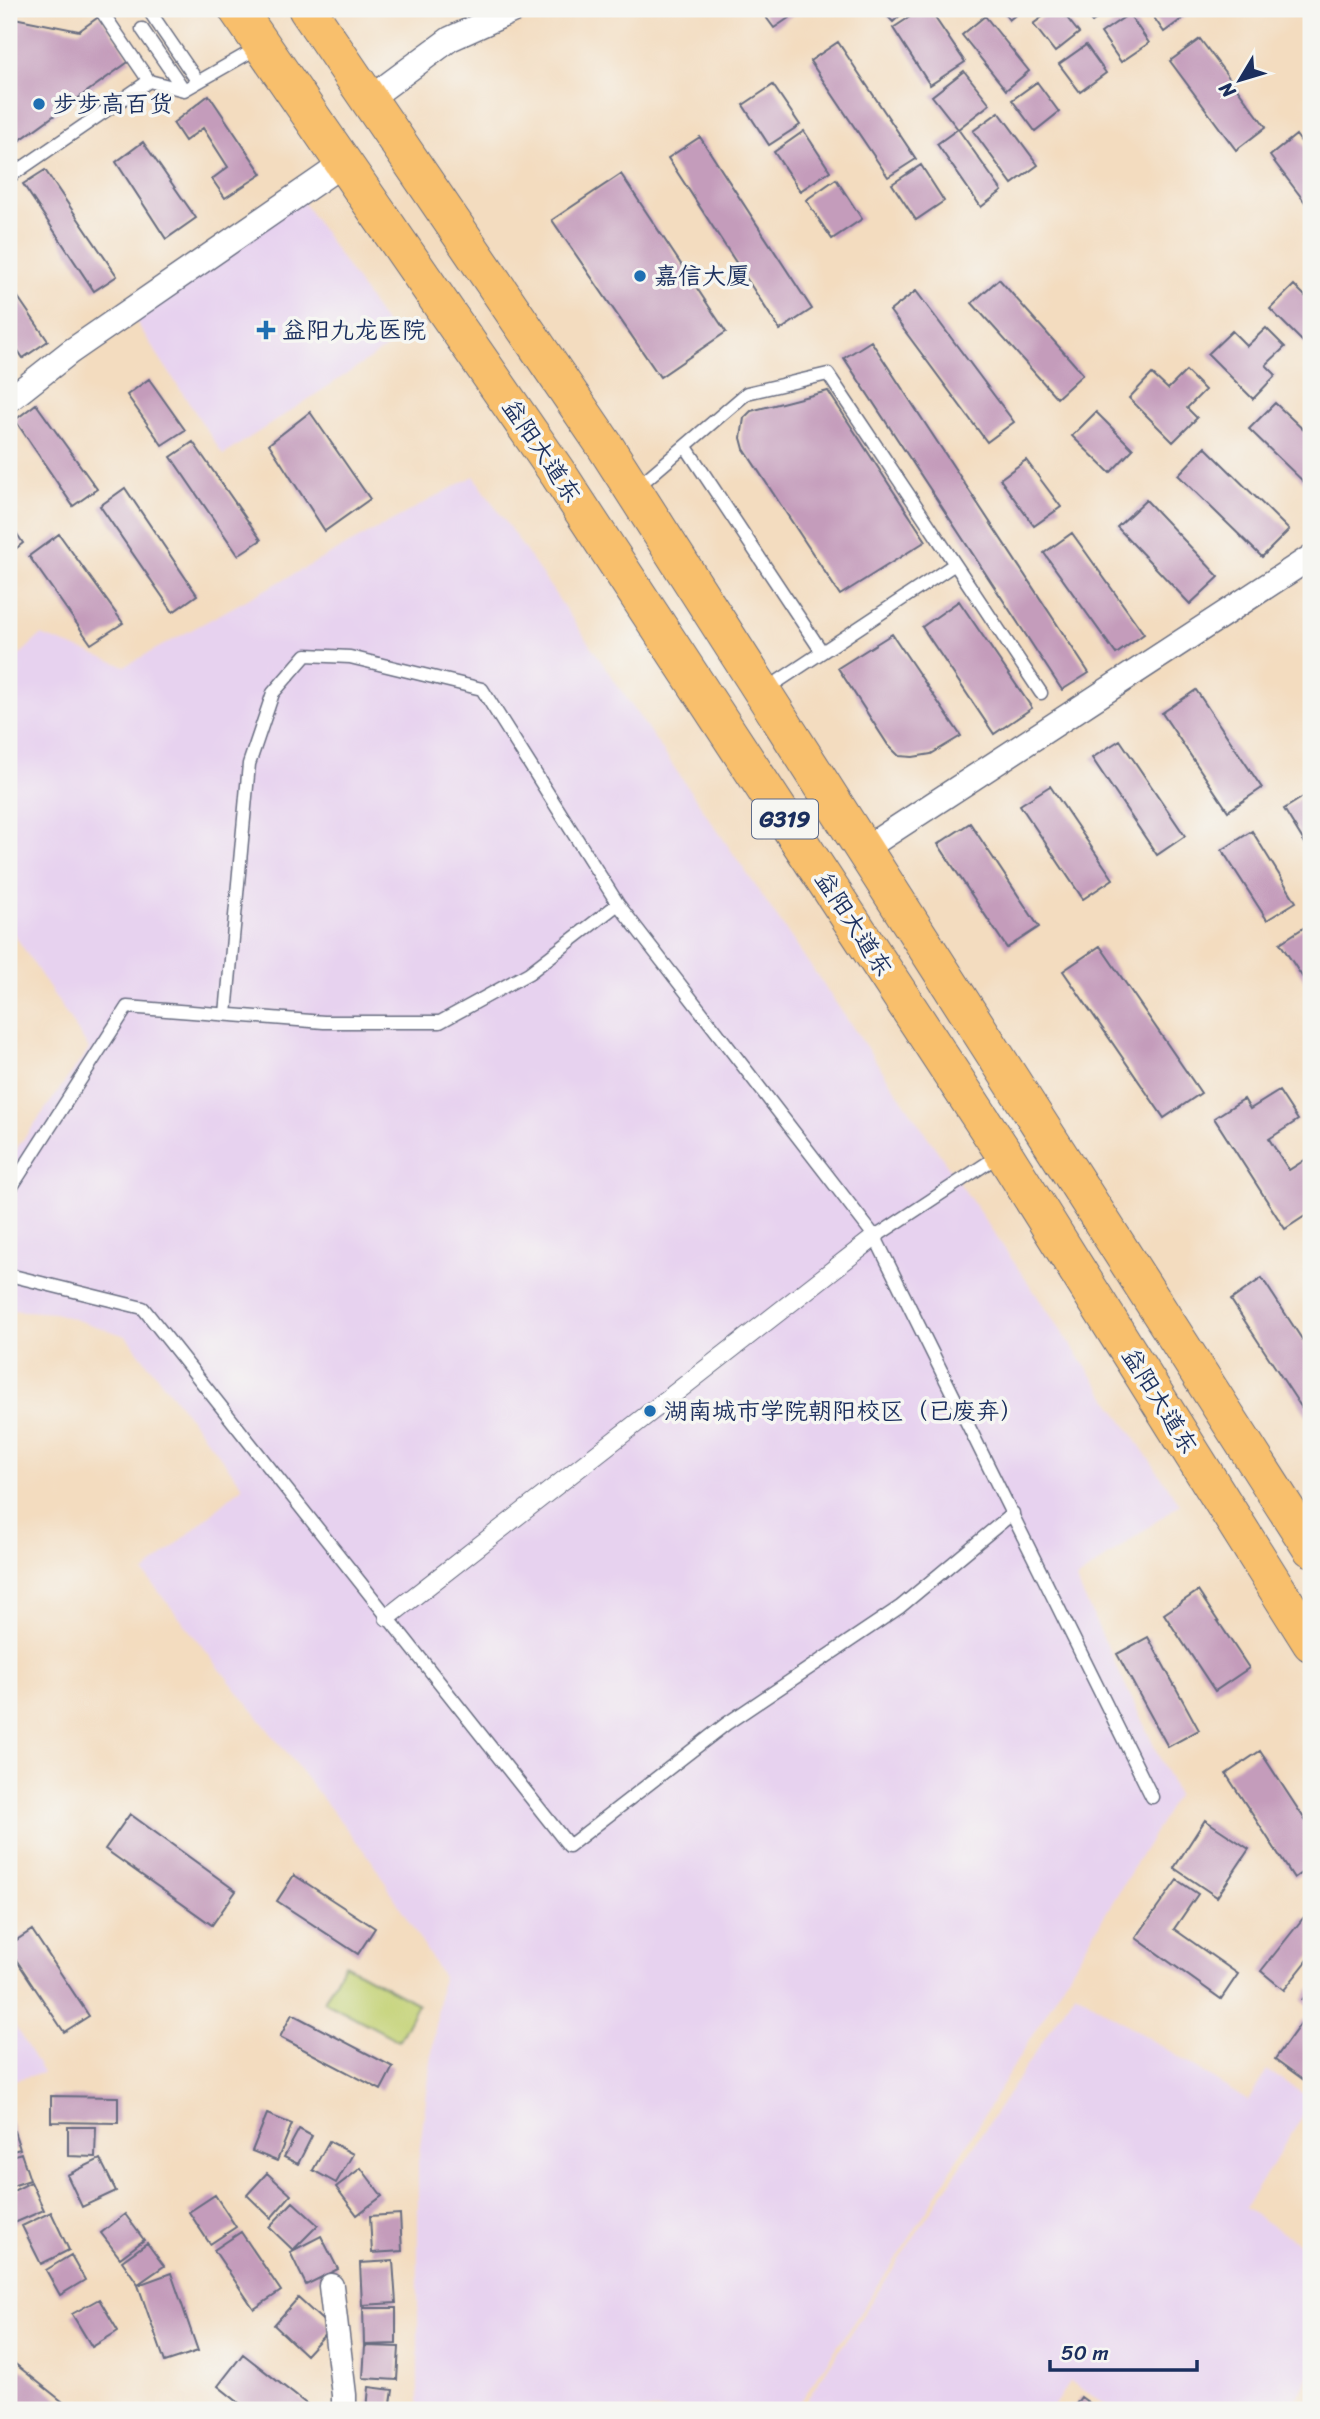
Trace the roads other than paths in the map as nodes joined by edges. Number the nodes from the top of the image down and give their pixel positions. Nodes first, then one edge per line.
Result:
1 (100, 9) edge
2 (148, 9) edge
3 (237, 9) edge
4 (307, 9) edge
5 (516, 9) edge
6 (142, 29) dead end
7 (262, 45) junction
8 (149, 81) junction
9 (198, 82) junction
10 (184, 90) junction
11 (369, 99) junction
12 (344, 163) junction
13 (9, 177) edge
14 (9, 400) edge
15 (686, 447) junction
16 (634, 490) junction
17 (1311, 557) edge
18 (955, 564) junction
19 (822, 652) junction
20 (762, 692) junction
21 (1041, 693) dead end
22 (863, 850) junction
23 (618, 904) junction
24 (226, 1014) junction
25 (1003, 1152) junction
26 (9, 1191) edge
27 (875, 1237) junction
28 (9, 1275) edge
29 (1013, 1513) junction
30 (1311, 1548) edge
31 (388, 1617) junction
32 (1311, 1643) edge
33 (1152, 1797) dead end
34 (331, 2286) dead end
35 (344, 2410) edge

1 - 8 lane
2 - 9 lane
3 - 7 main road, 益阳大道东 / G319
4 - 11 main road, G319
5 - 11 street
6 - 10 lane
7 - 9 lane
7 - 12 main road, 益阳大道东 / G319
8 - 10 lane
8 - 13 lane
9 - 10 lane
11 - 16 main road, G319
12 - 14 street
12 - 25 main road, 益阳大道东 / G319
15 - 16 lane
15 - 18 lane
15 - 19 lane
16 - 20 main road, G319
17 - 22 street
18 - 19 lane
18 - 21 lane
19 - 20 lane
20 - 22 main road, G319
22 - 30 main road, G319
23 - 24 lane
23 - 24 lane
23 - 27 lane
24 - 26 lane
25 - 27 lane
25 - 32 main road, 益阳大道东 / G319
27 - 29 lane
27 - 31 street
28 - 31 lane
29 - 31 lane
29 - 33 lane
34 - 35 street

